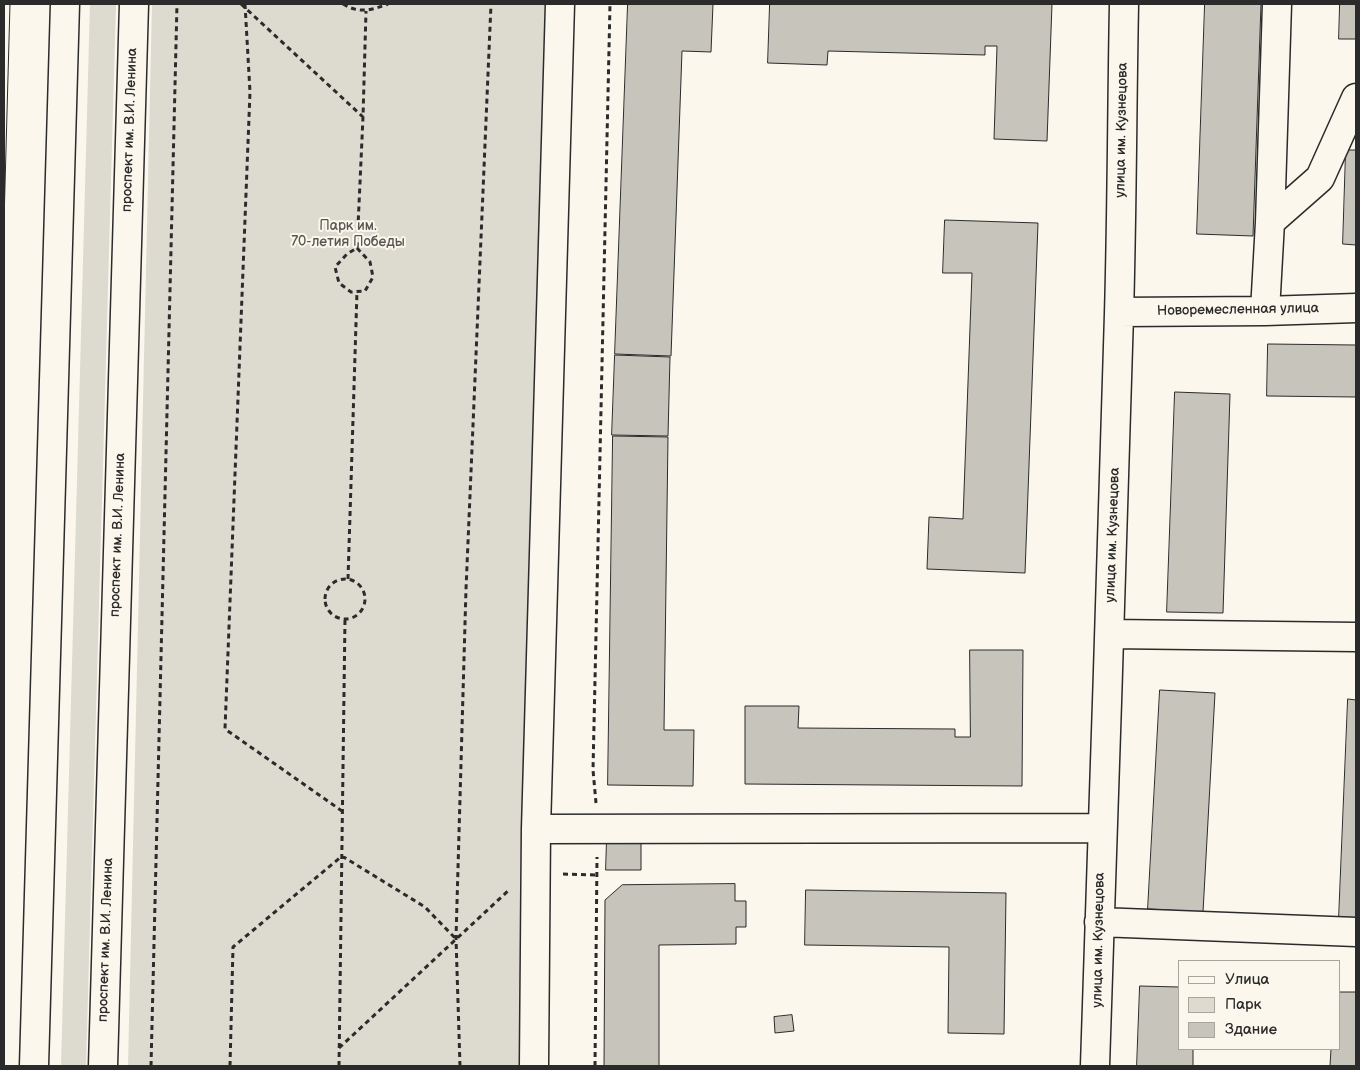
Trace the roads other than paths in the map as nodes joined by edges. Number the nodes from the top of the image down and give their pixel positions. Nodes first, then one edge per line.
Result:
1 (65, 4) edge
2 (134, 4) edge
3 (560, 4) edge
4 (1124, 4) edge
5 (1277, 4) edge
6 (1356, 98) edge
7 (1270, 222) junction
8 (1356, 308) edge
9 (1265, 311) junction
10 (1120, 312) junction
11 (1110, 634) junction
12 (1356, 636) edge
13 (1102, 828) junction
14 (536, 829) junction
15 (1099, 922) junction
16 (1356, 932) edge
17 (34, 1066) edge
18 (103, 1066) edge
19 (534, 1066) edge
20 (1096, 1066) edge

1 - 17 street
2 - 18 street, проспект им. В.И. Ленина
3 - 14 street
4 - 10 street, улица им. Кузнецова
5 - 7 street
6 - 7 street
7 - 9 street
8 - 9 street, Новоремесленная улица
9 - 10 street, Новоремесленная улица
10 - 11 street, улица им. Кузнецова
11 - 12 street
11 - 13 street, улица им. Кузнецова
13 - 14 street
13 - 15 street, улица им. Кузнецова
14 - 19 street
15 - 16 street
15 - 20 street, улица им. Кузнецова

